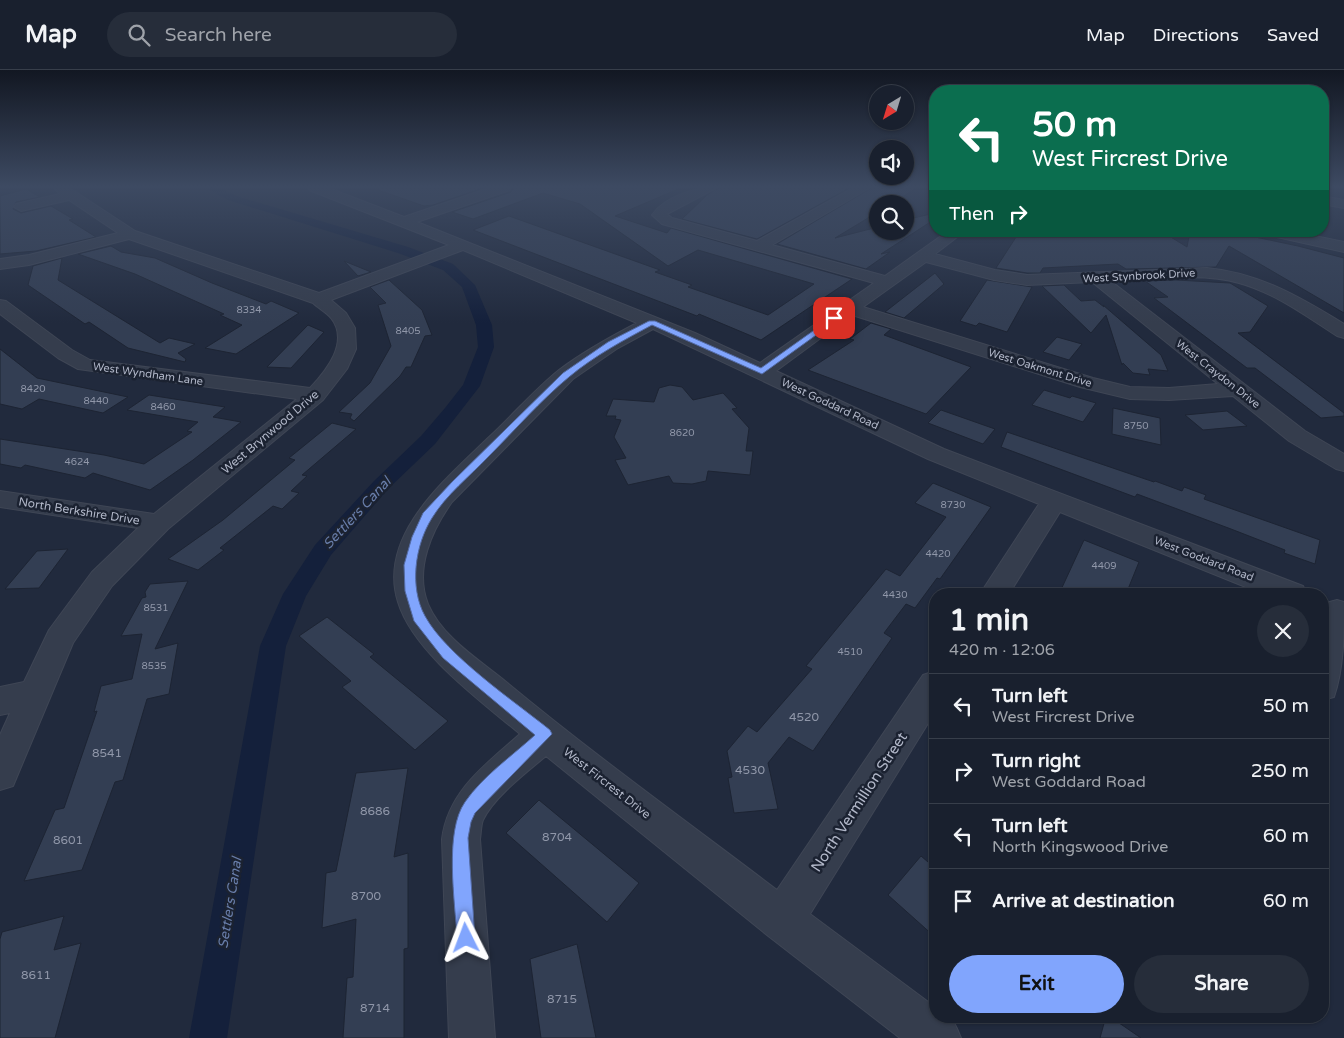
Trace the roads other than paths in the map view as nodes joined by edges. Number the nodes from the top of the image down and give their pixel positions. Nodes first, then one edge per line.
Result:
1 (127, 232) edge
2 (430, 232) edge
3 (706, 232) edge
4 (784, 232) edge
5 (130, 234) junction
6 (950, 237) edge
7 (1295, 237) edge
8 (463, 245) junction
9 (757, 247) junction
10 (1344, 248) edge
11 (923, 256) junction
12 (2, 265) edge
13 (1097, 278) junction
14 (886, 281) junction
15 (319, 300) junction
16 (0, 305) edge
17 (849, 308) junction
18 (652, 322) junction
19 (1344, 332) edge
20 (762, 371) junction
21 (1237, 389) junction
22 (315, 396) junction
23 (1344, 464) edge
24 (0, 499) edge
25 (1054, 501) junction
26 (159, 523) junction
27 (998, 588) edge
28 (1277, 588) edge
29 (1334, 610) edge
30 (1329, 642) edge
31 (929, 693) edge
32 (35, 694) junction
33 (0, 701) edge
34 (545, 734) junction
35 (0, 774) edge
36 (782, 920) junction
37 (472, 1038) edge
38 (938, 1038) edge

1 - 5 street, West Brynwood Drive
2 - 8 street, West Goddard Road
3 - 9 street
4 - 9 street
5 - 12 street
5 - 15 street, West Brynwood Drive
6 - 11 street
7 - 10 street
8 - 15 street
8 - 18 street, West Goddard Road
9 - 14 street
11 - 13 street, West Stynbrook Drive
11 - 14 street
13 - 19 street, West Stynbrook Drive
13 - 21 street, West Craydon Drive
14 - 17 street
15 - 22 street, West Brynwood Drive
16 - 22 street, West Wyndham Lane
17 - 20 street
17 - 21 street, West Oakmont Drive
18 - 20 street, West Goddard Road
18 - 34 street, West Fircrest Drive
20 - 25 street, West Goddard Road
21 - 23 street, West Craydon Drive
22 - 26 street, West Brynwood Drive
24 - 26 street, North Berkshire Drive
25 - 27 street
25 - 28 street, West Goddard Road
26 - 32 street, West Brynwood Drive
29 - 30 street
31 - 36 street, North Vermillion Street
32 - 33 street
32 - 35 street, West Brynwood Drive
34 - 36 street, West Fircrest Drive
34 - 37 street
36 - 38 street, West Fircrest Drive

